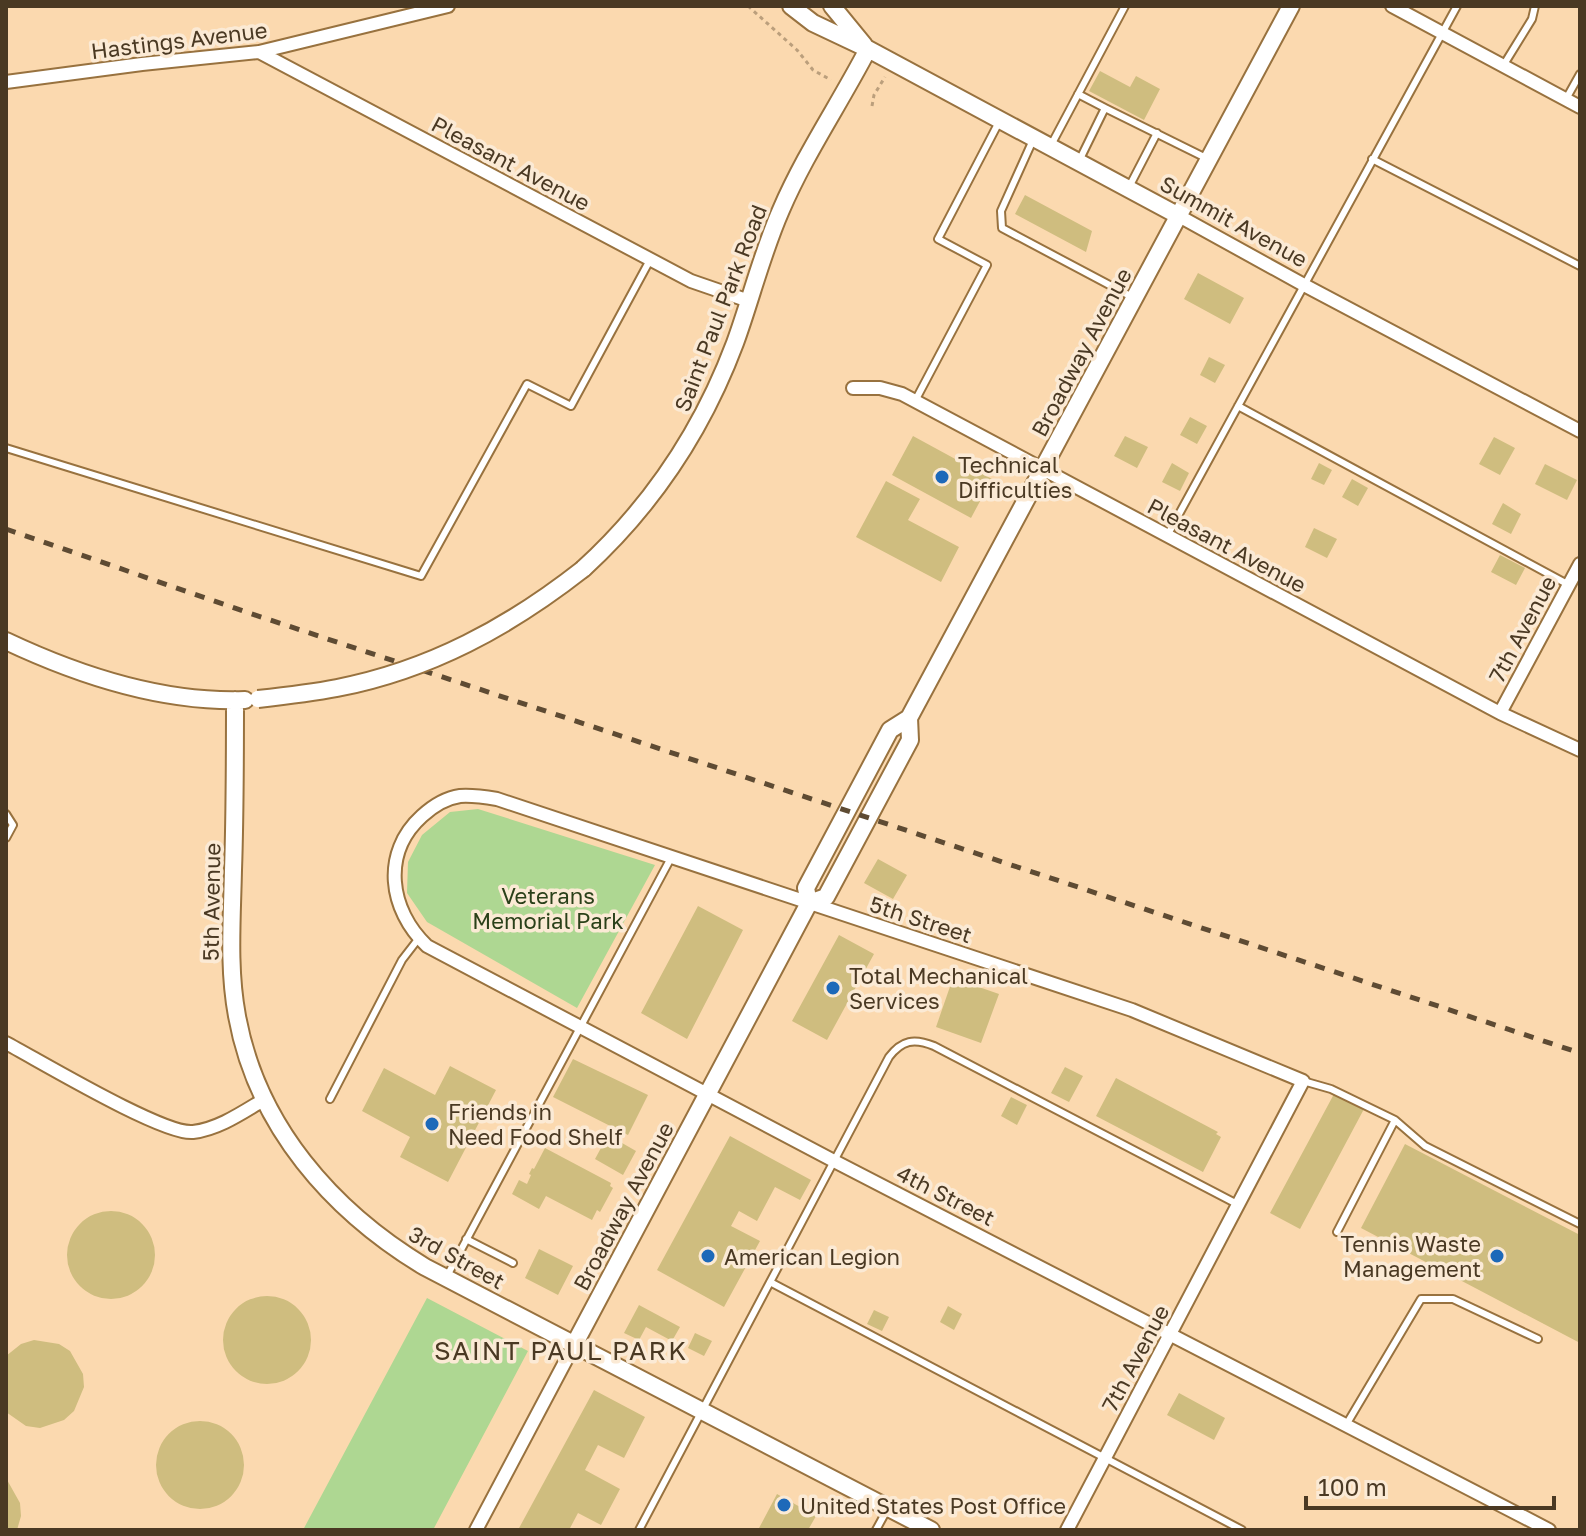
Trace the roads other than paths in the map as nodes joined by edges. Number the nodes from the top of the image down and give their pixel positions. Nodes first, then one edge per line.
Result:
1 (448, 6) edge
2 (791, 6) edge
3 (832, 6) edge
4 (1125, 6) edge
5 (1291, 6) edge
6 (1392, 6) edge
7 (1457, 6) edge
8 (1535, 6) edge
9 (1442, 34) junction
10 (868, 49) junction
11 (259, 52) junction
12 (1503, 66) junction
13 (1580, 74) edge
14 (6, 82) edge
15 (1078, 94) junction
16 (1566, 99) junction
17 (1580, 107) edge
18 (1105, 108) junction
19 (1000, 120) junction
20 (1157, 133) junction
21 (1034, 138) junction
22 (1050, 147) junction
23 (1209, 159) junction
24 (1372, 159) junction
25 (1078, 162) junction
26 (1128, 189) junction
27 (1179, 216) junction
28 (650, 260) junction
29 (1580, 266) edge
30 (1304, 285) junction
31 (1134, 298) junction
32 (749, 301) junction
33 (853, 388) dead end
34 (915, 401) junction
35 (1238, 406) junction
36 (1580, 431) edge
37 (6, 448) edge
38 (1043, 469) junction
39 (1167, 536) junction
40 (1580, 564) edge
41 (1569, 585) junction
42 (6, 641) edge
43 (235, 700) junction
44 (1500, 713) junction
45 (1580, 750) edge
46 (6, 814) edge
47 (6, 838) edge
48 (401, 842) joint
49 (672, 856) junction
50 (809, 903) junction
51 (419, 938) junction
52 (581, 1025) junction
53 (6, 1043) edge
54 (1303, 1081) junction
55 (708, 1093) junction
56 (265, 1099) junction
57 (330, 1099) dead end
58 (1395, 1120) junction
59 (834, 1161) junction
60 (1239, 1205) junction
61 (1580, 1224) edge
62 (1337, 1232) dead end
63 (466, 1239) junction
64 (513, 1263) dead end
65 (446, 1278) junction
66 (770, 1282) junction
67 (1171, 1333) junction
68 (1538, 1339) dead end
69 (574, 1345) junction
70 (702, 1412) junction
71 (1346, 1425) junction
72 (1105, 1459) junction
73 (888, 1508) junction
74 (476, 1530) edge
75 (639, 1530) edge
76 (876, 1530) edge
77 (931, 1530) edge
78 (1067, 1530) edge
79 (1242, 1530) edge
80 (1549, 1530) edge

1 - 11 street, Hastings Avenue
2 - 10 street, Summit Avenue
3 - 10 street, Summit Avenue
4 - 15 lane
5 - 23 street, Broadway Avenue
6 - 9 street
7 - 9 lane
8 - 12 lane
9 - 12 street
9 - 24 lane
10 - 19 street, Summit Avenue
10 - 32 street, Saint Paul Park Road
11 - 14 street, Hastings Avenue
11 - 28 street, Pleasant Avenue
12 - 16 street
13 - 16 lane
15 - 18 lane
15 - 22 lane
16 - 17 street
18 - 20 lane
18 - 25 lane
19 - 21 street, Summit Avenue
19 - 34 lane
20 - 23 lane
20 - 26 lane
21 - 22 street, Summit Avenue
21 - 31 lane
22 - 25 street, Summit Avenue
23 - 27 street, Broadway Avenue
24 - 29 lane
24 - 30 lane
25 - 26 street, Summit Avenue
26 - 27 street, Summit Avenue
27 - 30 street, Summit Avenue
27 - 31 street, Broadway Avenue
28 - 32 street, Pleasant Avenue
28 - 37 lane
30 - 35 lane
30 - 36 street, Summit Avenue
31 - 38 street, Broadway Avenue
32 - 43 street, Saint Paul Park Road, bridge
33 - 34 street, Pleasant Avenue
34 - 38 street, Pleasant Avenue
35 - 39 lane
35 - 41 lane
38 - 39 street, Pleasant Avenue
38 - 50 street, Broadway Avenue
39 - 44 street, Pleasant Avenue
40 - 41 street, 7th Avenue
41 - 44 street, 7th Avenue
42 - 43 street, Saint Paul Park Road
43 - 56 street, 5th Avenue
44 - 45 street, Pleasant Avenue
46 - 47 lane
48 - 49 street, 5th Street
48 - 51 street, 4th Street
49 - 50 street, 5th Street
49 - 52 lane
50 - 54 street, 5th Street
50 - 55 street, Broadway Avenue
51 - 52 street, 4th Street
51 - 57 lane
52 - 55 street, 4th Street
52 - 63 lane
53 - 56 street
54 - 58 lane
54 - 60 street
55 - 59 street, 4th Street
55 - 69 street, Broadway Avenue
56 - 65 street, 3rd Street
58 - 61 lane
58 - 62 lane
59 - 60 lane
59 - 66 lane
59 - 67 street, 4th Street
60 - 67 street, 7th Avenue
63 - 64 lane
63 - 65 lane
65 - 69 street, 3rd Street
66 - 70 lane
66 - 72 lane
67 - 71 street, 4th Street
67 - 72 street, 7th Avenue
68 - 71 lane
69 - 70 street, 3rd Street
69 - 74 street, Broadway Avenue
70 - 73 street, 3rd Street
70 - 75 lane
71 - 80 street, 4th Street
72 - 78 street, 7th Avenue
72 - 79 lane
73 - 76 lane
73 - 77 street, 3rd Street

